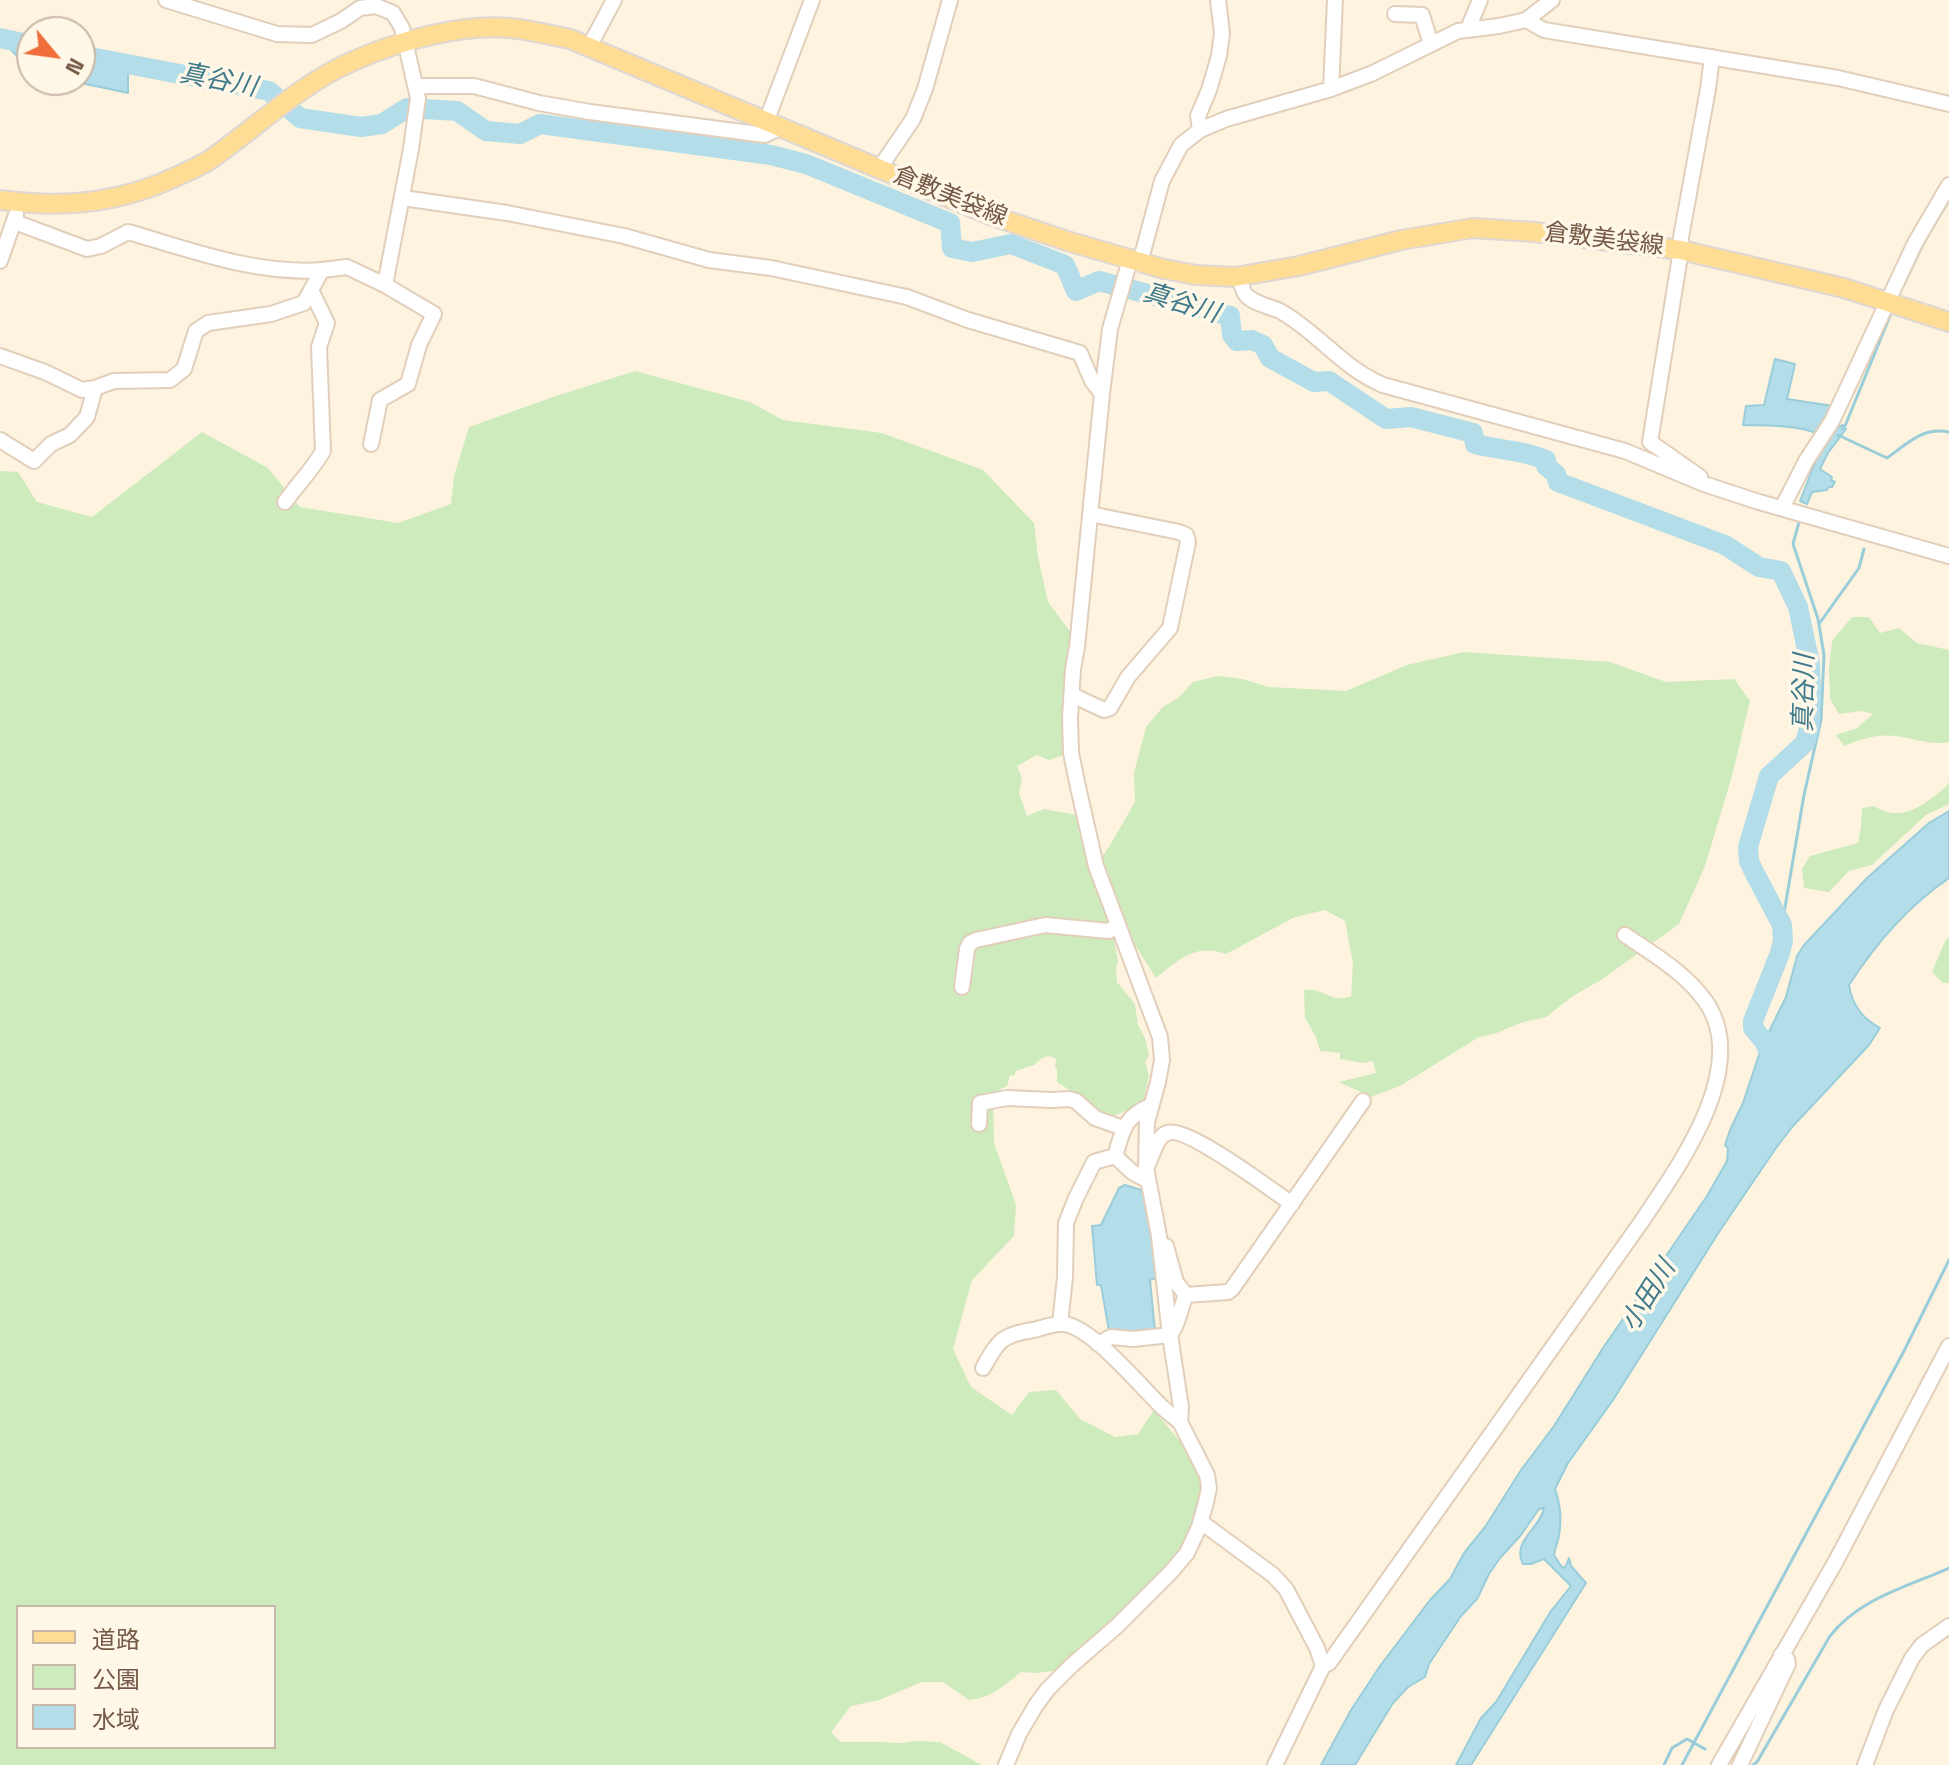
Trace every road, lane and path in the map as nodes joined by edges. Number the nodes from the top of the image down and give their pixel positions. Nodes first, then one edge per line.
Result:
1 (166, 0) edge
2 (614, 0) edge
3 (812, 0) edge
4 (950, 0) edge
5 (1218, 0) edge
6 (1335, 0) edge
7 (1480, 0) edge
8 (1552, 0) edge
9 (213, 7) edge
10 (1395, 14) dead end
11 (1526, 20) junction
12 (1468, 29) junction
13 (405, 41) junction
14 (1431, 44) junction
15 (589, 47) junction
16 (1712, 57) junction
17 (1331, 89) junction
18 (417, 92) junction
19 (1949, 104) edge
20 (772, 125) junction
21 (1200, 130) junction
22 (879, 169) junction
23 (1949, 185) edge
24 (403, 198) junction
25 (9, 201) edge
26 (15, 222) junction
27 (1681, 250) junction
28 (0, 261) edge
29 (1132, 265) junction
30 (322, 270) junction
31 (1240, 277) junction
32 (385, 285) junction
33 (311, 290) junction
34 (1887, 302) junction
35 (1949, 322) edge
36 (0, 356) edge
37 (95, 388) junction
38 (1102, 394) junction
39 (0, 440) edge
40 (371, 444) dead end
41 (1704, 484) junction
42 (285, 502) dead end
43 (1782, 508) junction
44 (1090, 514) junction
45 (1949, 556) edge
46 (1072, 695) junction
47 (1118, 925) junction
48 (1625, 935) dead end
49 (962, 987) dead end
50 (1363, 1101) dead end
51 (1150, 1106) junction
52 (979, 1124) dead end
53 (1123, 1128) junction
54 (1115, 1156) junction
55 (1146, 1174) junction
56 (1292, 1204) junction
57 (1159, 1236) junction
58 (1186, 1295) junction
59 (1060, 1324) junction
60 (1170, 1335) junction
61 (1098, 1344) junction
62 (1949, 1346) edge
63 (983, 1368) dead end
64 (1180, 1422) junction
65 (1201, 1522) junction
66 (1949, 1626) edge
67 (1781, 1655) junction
68 (1323, 1666) junction
69 (1006, 1765) edge
70 (1275, 1765) edge
71 (1719, 1765) edge
72 (1740, 1765) edge
73 (1865, 1765) edge

1 - 9 street
2 - 15 street
3 - 20 street
4 - 22 street
5 - 21 street
6 - 17 street
7 - 12 street
8 - 11 street
9 - 13 street
10 - 14 street
11 - 12 street
11 - 16 street
12 - 14 street
13 - 15 main road, 倉敷美袋線
13 - 18 street
13 - 25 main road, 倉敷美袋線
14 - 17 street
15 - 20 main road, 倉敷美袋線
16 - 19 street
16 - 27 street
17 - 21 street
18 - 20 street
18 - 24 street
20 - 22 main road, 倉敷美袋線
21 - 29 street
22 - 29 main road, 倉敷美袋線
23 - 34 street
24 - 32 street
24 - 38 street
25 - 26 street
26 - 28 street
26 - 30 street
27 - 31 main road, 倉敷美袋線
27 - 34 main road, 倉敷美袋線
27 - 41 street
29 - 31 main road, 倉敷美袋線
29 - 38 street
30 - 32 street
30 - 33 street
31 - 41 street
32 - 40 street
33 - 37 street
33 - 42 street
34 - 35 main road, 倉敷美袋線
34 - 43 street
36 - 37 street
37 - 39 street
38 - 44 street
41 - 43 street
43 - 45 street
44 - 46 street
44 - 46 street
46 - 47 street
47 - 49 street
47 - 51 street
48 - 68 street
50 - 56 street
51 - 53 street
51 - 55 street
52 - 53 street
53 - 54 street
54 - 55 street
54 - 59 street
55 - 56 street
55 - 57 street
56 - 58 street
57 - 58 street
57 - 60 street
58 - 60 street
59 - 61 street
59 - 63 street
60 - 61 street
60 - 64 street
61 - 64 street
62 - 67 street
64 - 65 street
65 - 68 street
65 - 69 street
66 - 73 street
67 - 71 street
67 - 72 street
68 - 70 street

